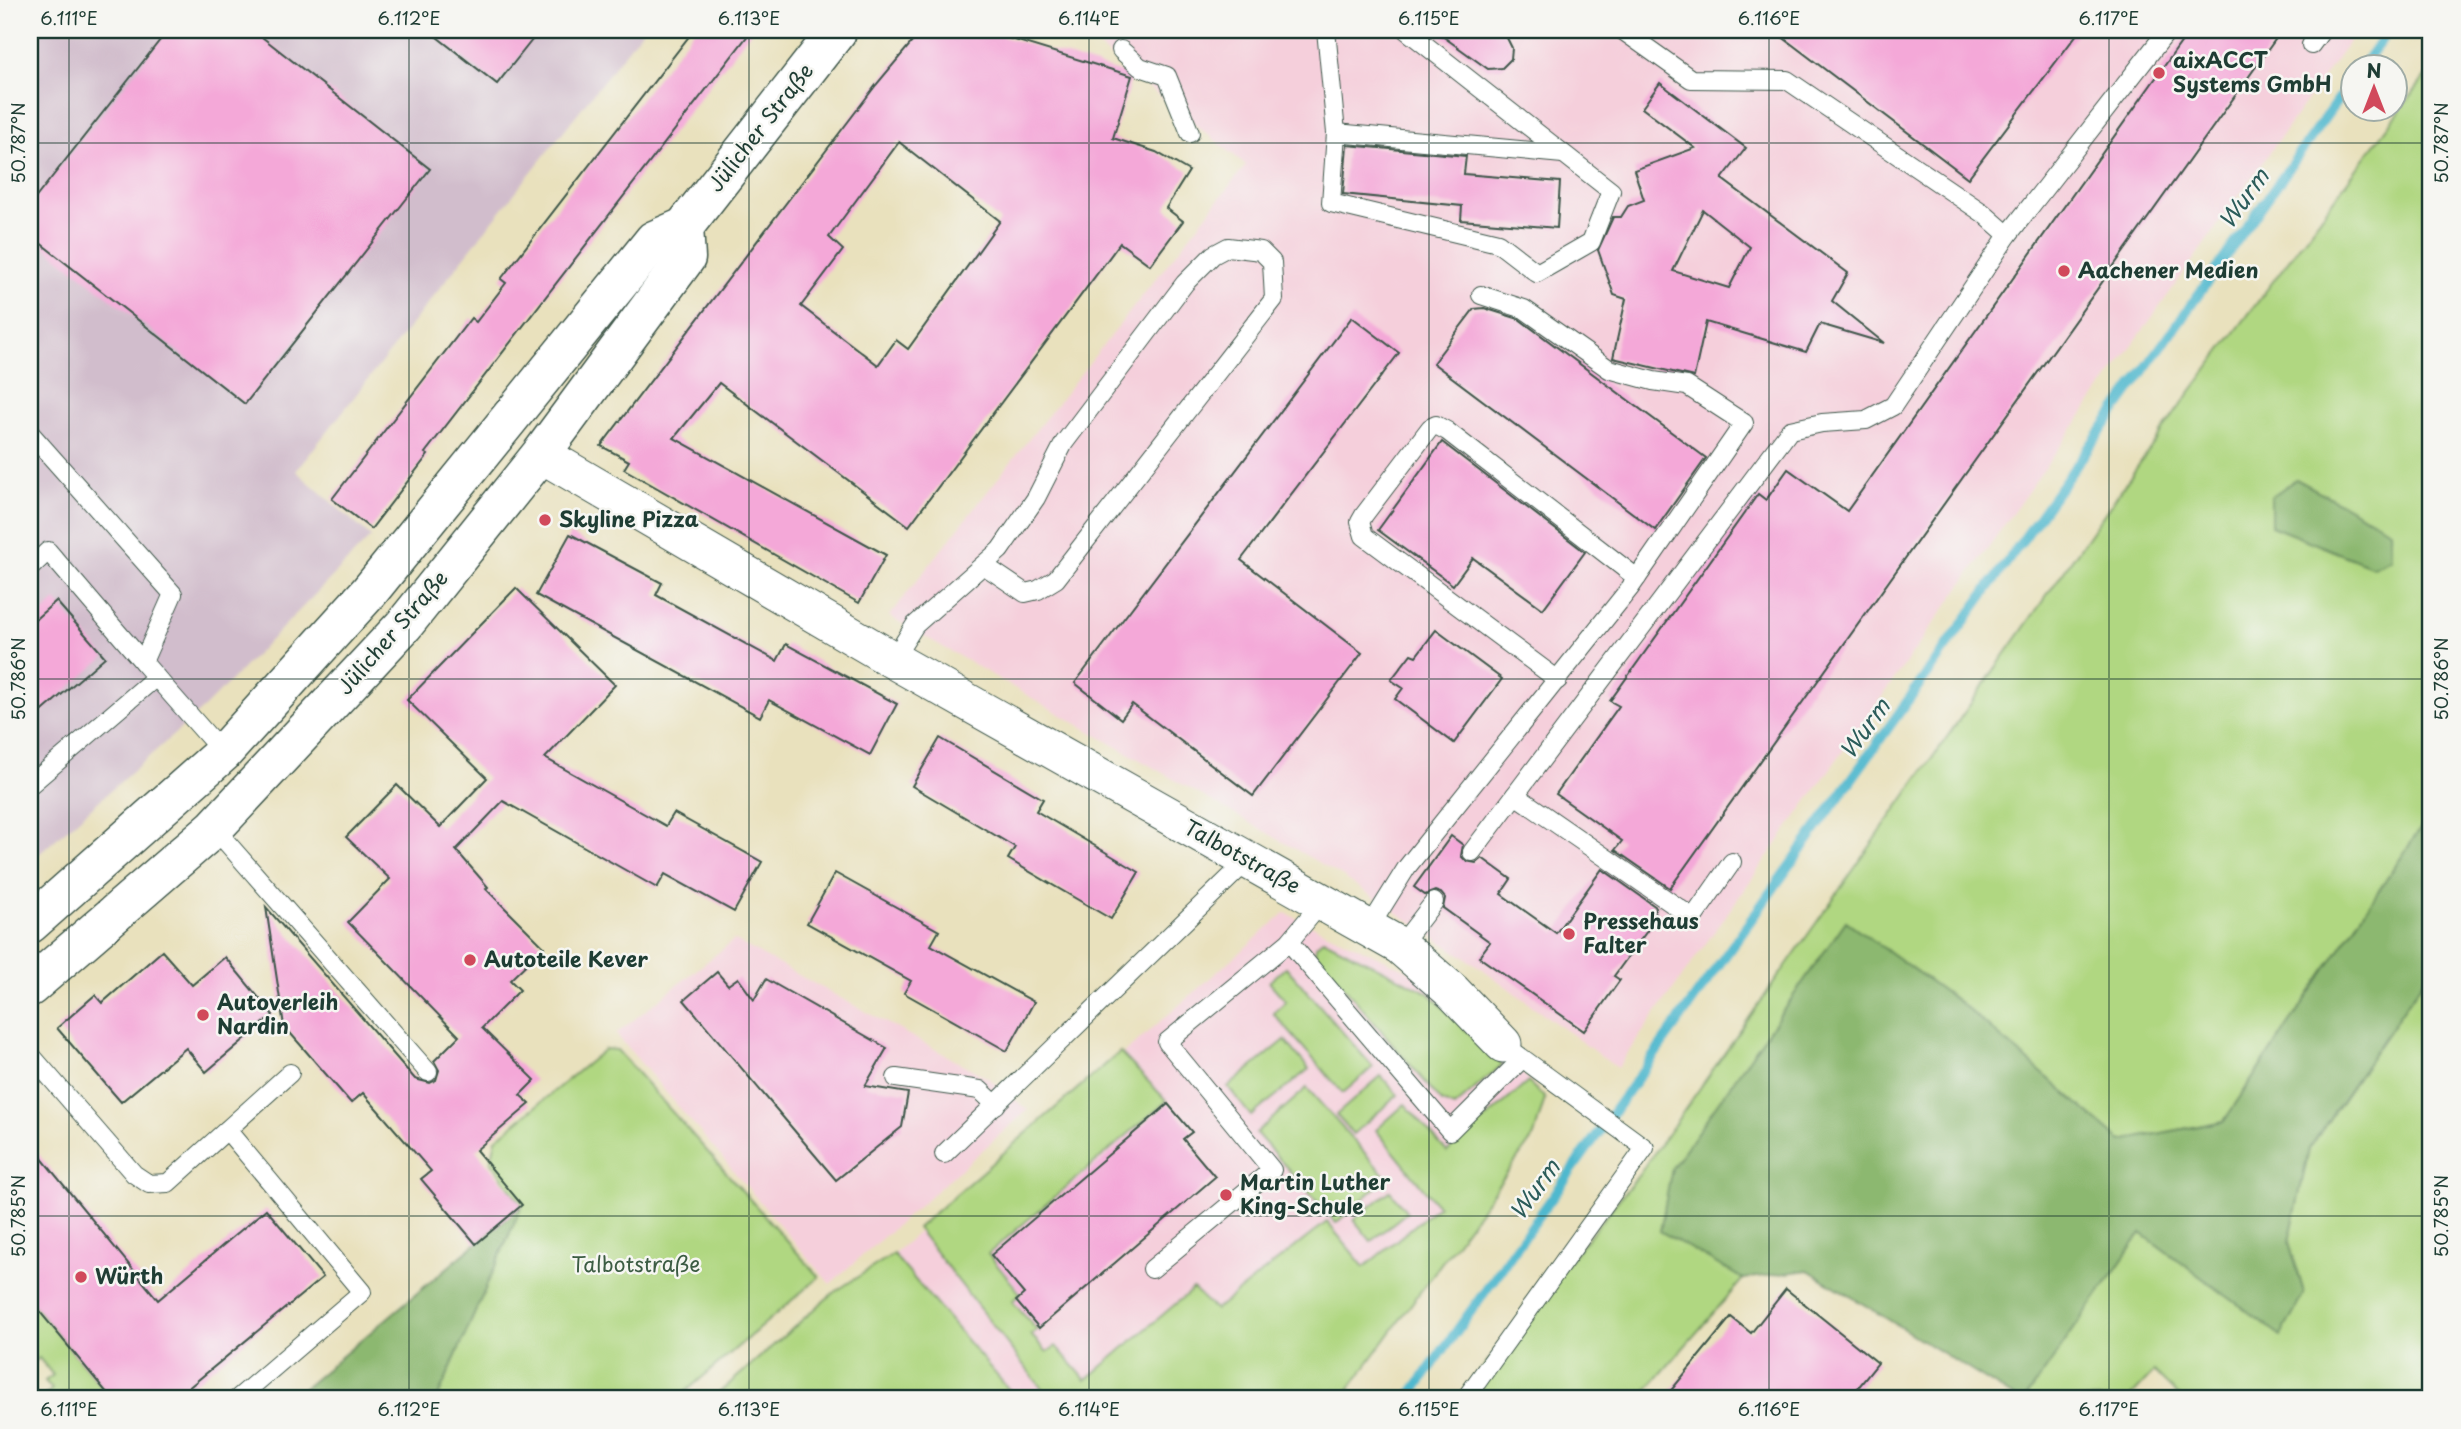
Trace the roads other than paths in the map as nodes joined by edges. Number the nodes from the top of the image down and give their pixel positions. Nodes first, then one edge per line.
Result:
1 (838, 30) edge
2 (1326, 30) edge
3 (1406, 30) edge
4 (1622, 30) edge
5 (2168, 30) edge
6 (2322, 30) edge
7 (2311, 45) dead end
8 (1121, 50) dead end
9 (1190, 133) dead end
10 (1336, 133) junction
11 (1563, 154) junction
12 (684, 227) junction
13 (2008, 235) junction
14 (1481, 295) dead end
15 (503, 429) junction
16 (30, 433) edge
17 (541, 454) junction
18 (985, 566) junction
19 (30, 568) edge
20 (1637, 578) junction
21 (893, 660) junction
22 (143, 662) junction
23 (156, 677) junction
24 (1558, 680) junction
25 (223, 753) junction
26 (30, 786) edge
27 (1515, 795) junction
28 (214, 828) junction
29 (1472, 852) dead end
30 (1247, 861) junction
31 (1732, 862) dead end
32 (1322, 902) junction
33 (1434, 902) dead end
34 (30, 924) edge
35 (1369, 928) junction
36 (1289, 942) junction
37 (1400, 946) junction
38 (30, 987) edge
39 (1512, 1052) junction
40 (30, 1054) edge
41 (428, 1072) dead end
42 (290, 1073) dead end
43 (896, 1077) dead end
44 (996, 1105) junction
45 (227, 1130) junction
46 (944, 1154) dead end
47 (1152, 1269) dead end
48 (237, 1399) edge
49 (1465, 1399) edge

1 - 12 main road, Jülicher Straße
2 - 10 lane
3 - 11 lane
4 - 13 lane
5 - 13 lane
6 - 7 lane
8 - 9 lane
10 - 11 lane
10 - 11 lane
12 - 15 main road, Jülicher Straße
12 - 17 main road, Jülicher Straße
13 - 27 lane
14 - 20 lane
15 - 17 main road
15 - 25 main road, Jülicher Straße
16 - 22 lane
17 - 21 street, Talbotstraße
17 - 28 main road, Jülicher Straße
18 - 18 lane
18 - 21 lane
19 - 22 lane
20 - 24 lane
20 - 24 lane
21 - 30 street, Talbotstraße
22 - 23 lane
23 - 25 lane
23 - 26 lane
24 - 35 lane
25 - 34 main road, Jülicher Straße
27 - 29 lane
27 - 31 lane
28 - 38 main road, Jülicher Straße
28 - 41 lane
30 - 32 street, Talbotstraße
30 - 44 lane
32 - 35 street, Talbotstraße
32 - 36 lane
33 - 37 lane
35 - 37 street, Talbotstraße
36 - 39 lane
36 - 47 lane
37 - 39 street, Talbotstraße
39 - 49 lane, Talbotstraße
40 - 45 lane
42 - 45 lane
43 - 44 lane
44 - 46 lane
45 - 48 lane

